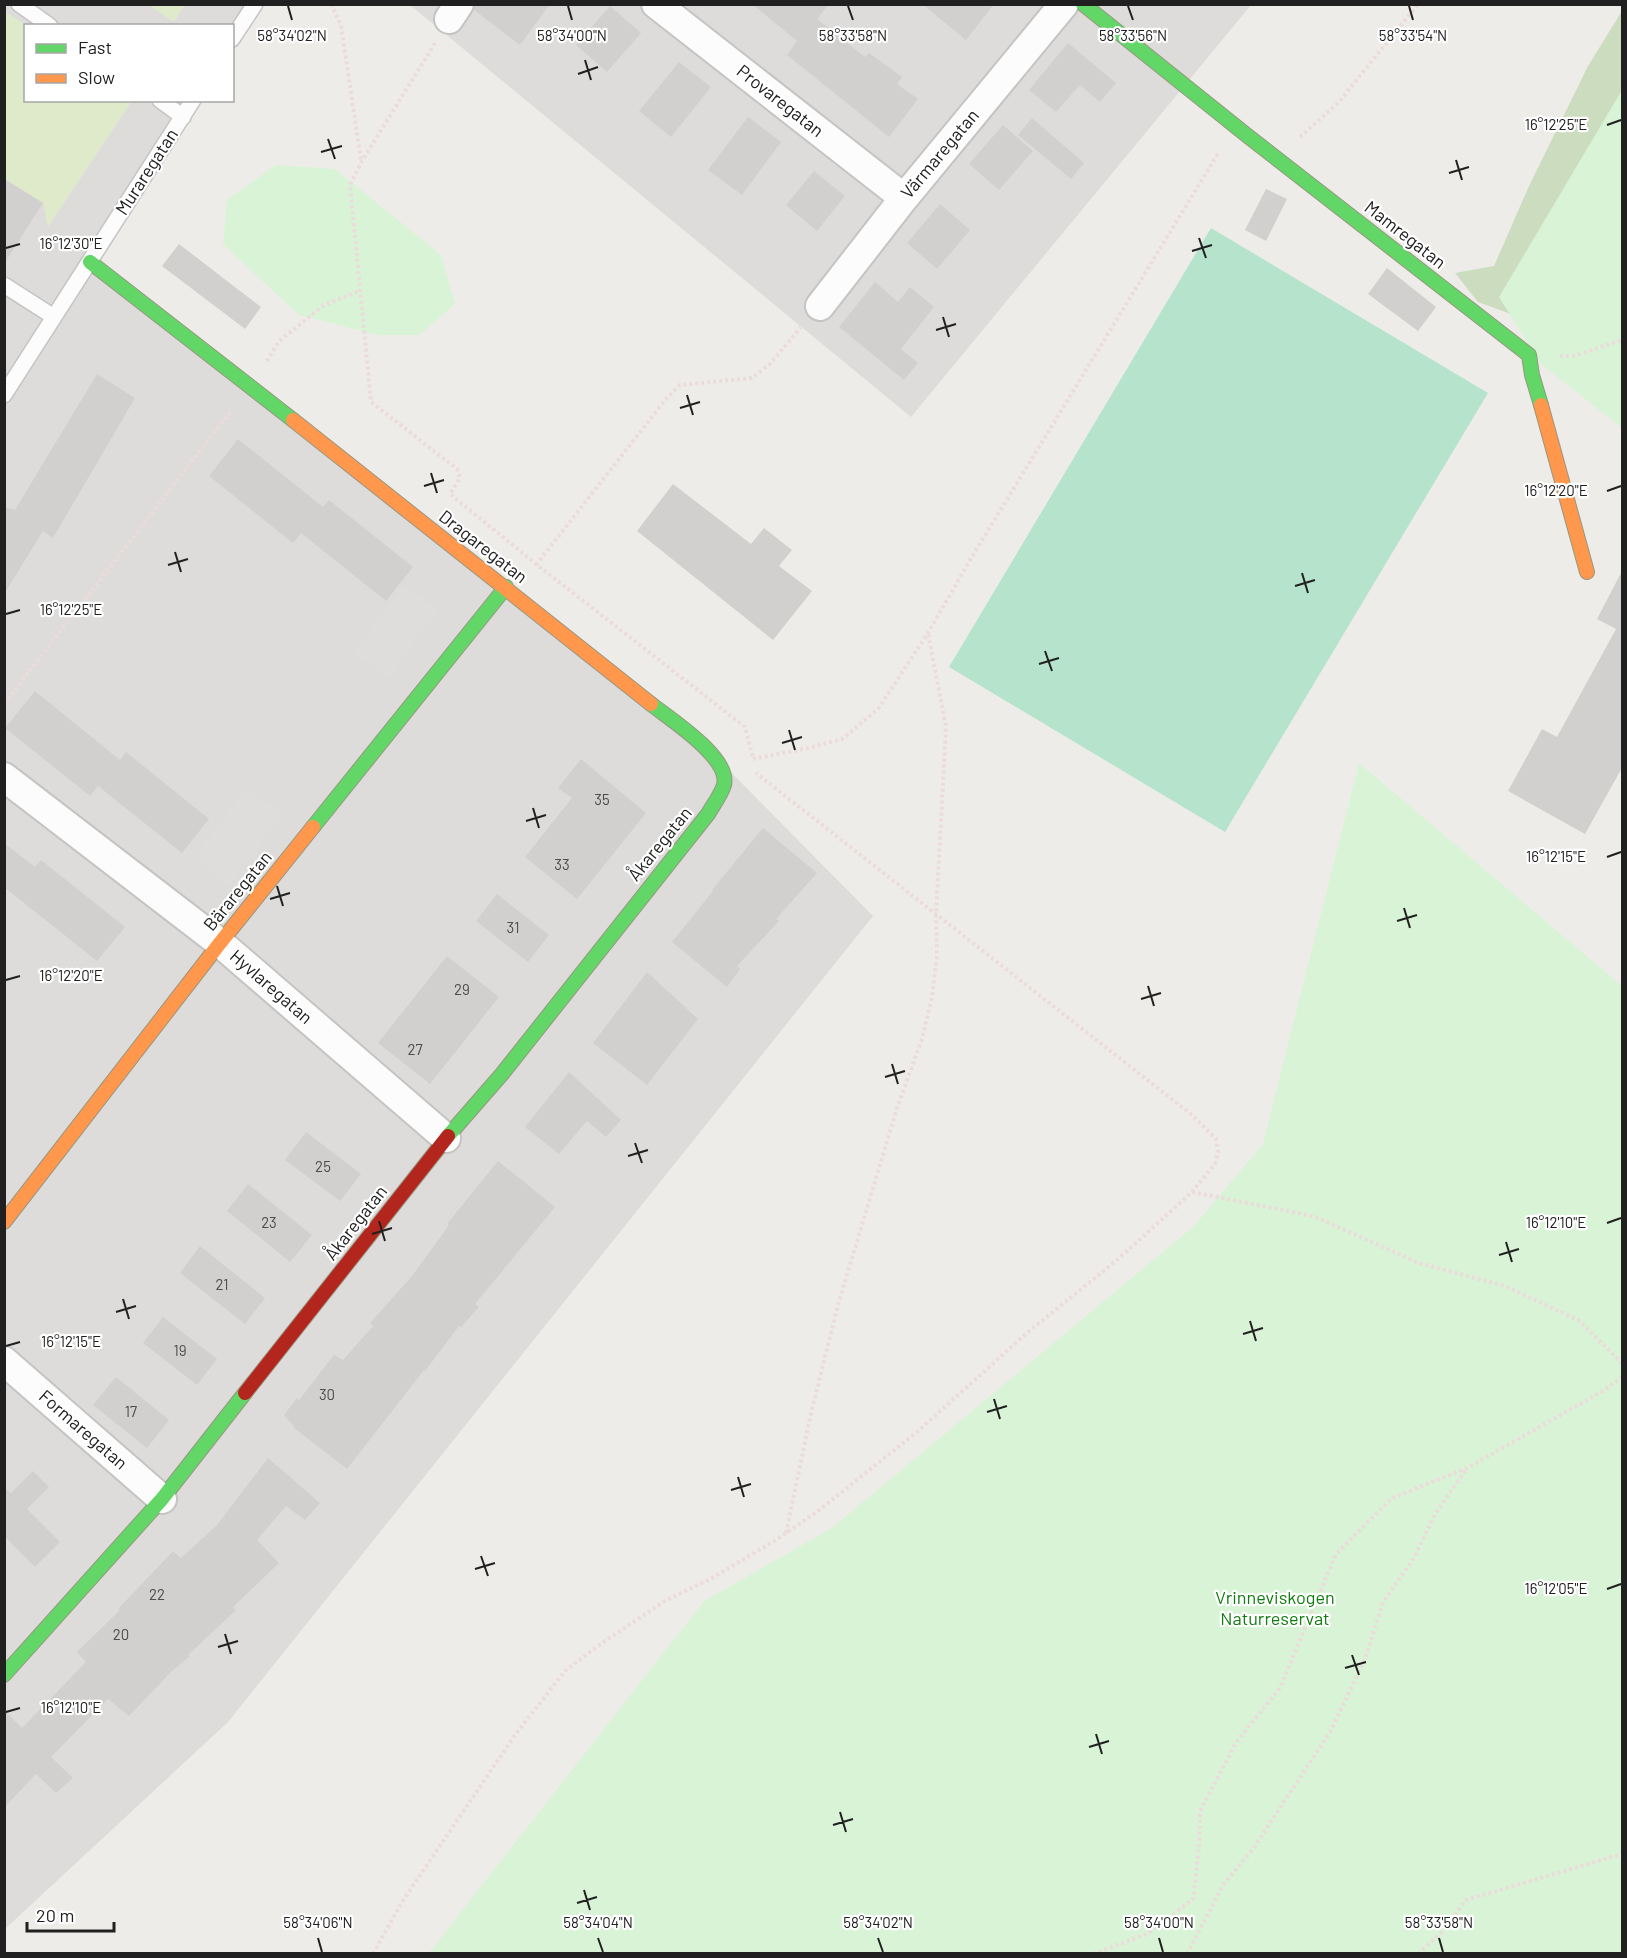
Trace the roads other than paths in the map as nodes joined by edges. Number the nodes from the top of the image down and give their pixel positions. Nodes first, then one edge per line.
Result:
1 (19, 4) edge
2 (255, 4) edge
3 (656, 4) edge
4 (1064, 4) edge
5 (1083, 4) edge
6 (47, 24) edge
7 (234, 36) edge
8 (163, 102) edge
9 (192, 102) edge
10 (183, 117) junction
11 (904, 198) junction
12 (90, 262) junction
13 (4, 285) edge
14 (820, 306) road end
15 (54, 317) junction
16 (4, 395) edge
17 (1587, 572) dead end
18 (509, 590) junction
19 (4, 777) edge
20 (724, 785) joint
21 (220, 944) junction
22 (446, 1138) junction
23 (4, 1222) edge
24 (4, 1361) edge
25 (162, 1499) junction
26 (4, 1675) edge

1 - 6 lane
2 - 7 lane
3 - 11 street, Provaregatan
4 - 11 street, Värmaregatan
5 - 17 street, Mamregatan
8 - 10 lane
9 - 10 lane, Muraregatan
10 - 12 lane, Muraregatan
11 - 14 street, Värmaregatan
12 - 15 lane, Muraregatan
12 - 18 street, Dragaregatan
13 - 15 lane
15 - 16 lane, Muraregatan
18 - 20 street, Dragaregatan
18 - 21 street, Bäraregatan
19 - 21 street, Hyvlaregatan
20 - 22 street, Åkaregatan
21 - 22 street, Hyvlaregatan
21 - 23 street, Bäraregatan
22 - 25 street, Åkaregatan
24 - 25 street, Formaregatan
25 - 26 street, Åkaregatan

